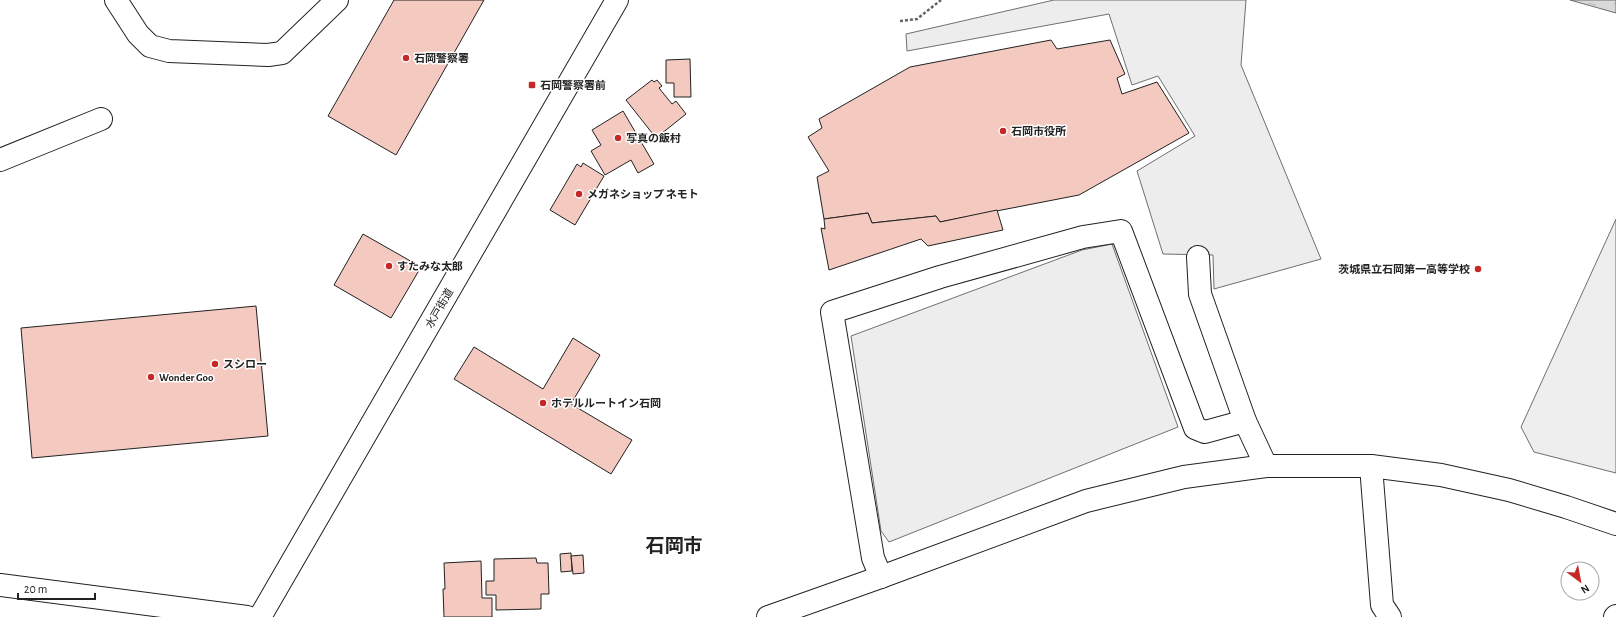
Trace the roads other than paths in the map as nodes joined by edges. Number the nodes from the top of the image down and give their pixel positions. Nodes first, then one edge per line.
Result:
1 (116, 0) edge
2 (337, 0) edge
3 (617, 0) edge
4 (101, 119) dead end
5 (0, 160) edge
6 (1198, 257) dead end
7 (1245, 421) junction
8 (1266, 466) junction
9 (1372, 466) junction
10 (1616, 524) edge
11 (881, 577) junction
12 (0, 585) edge
13 (247, 617) edge
14 (260, 617) edge
15 (768, 617) edge
16 (1390, 617) edge

1 - 2 main road
3 - 14 main road, 水戸街道
4 - 5 main road
6 - 7 main road
7 - 8 main road
7 - 11 main road
8 - 9 main road
8 - 11 main road
9 - 10 main road
9 - 16 main road
11 - 15 main road
12 - 13 main road

